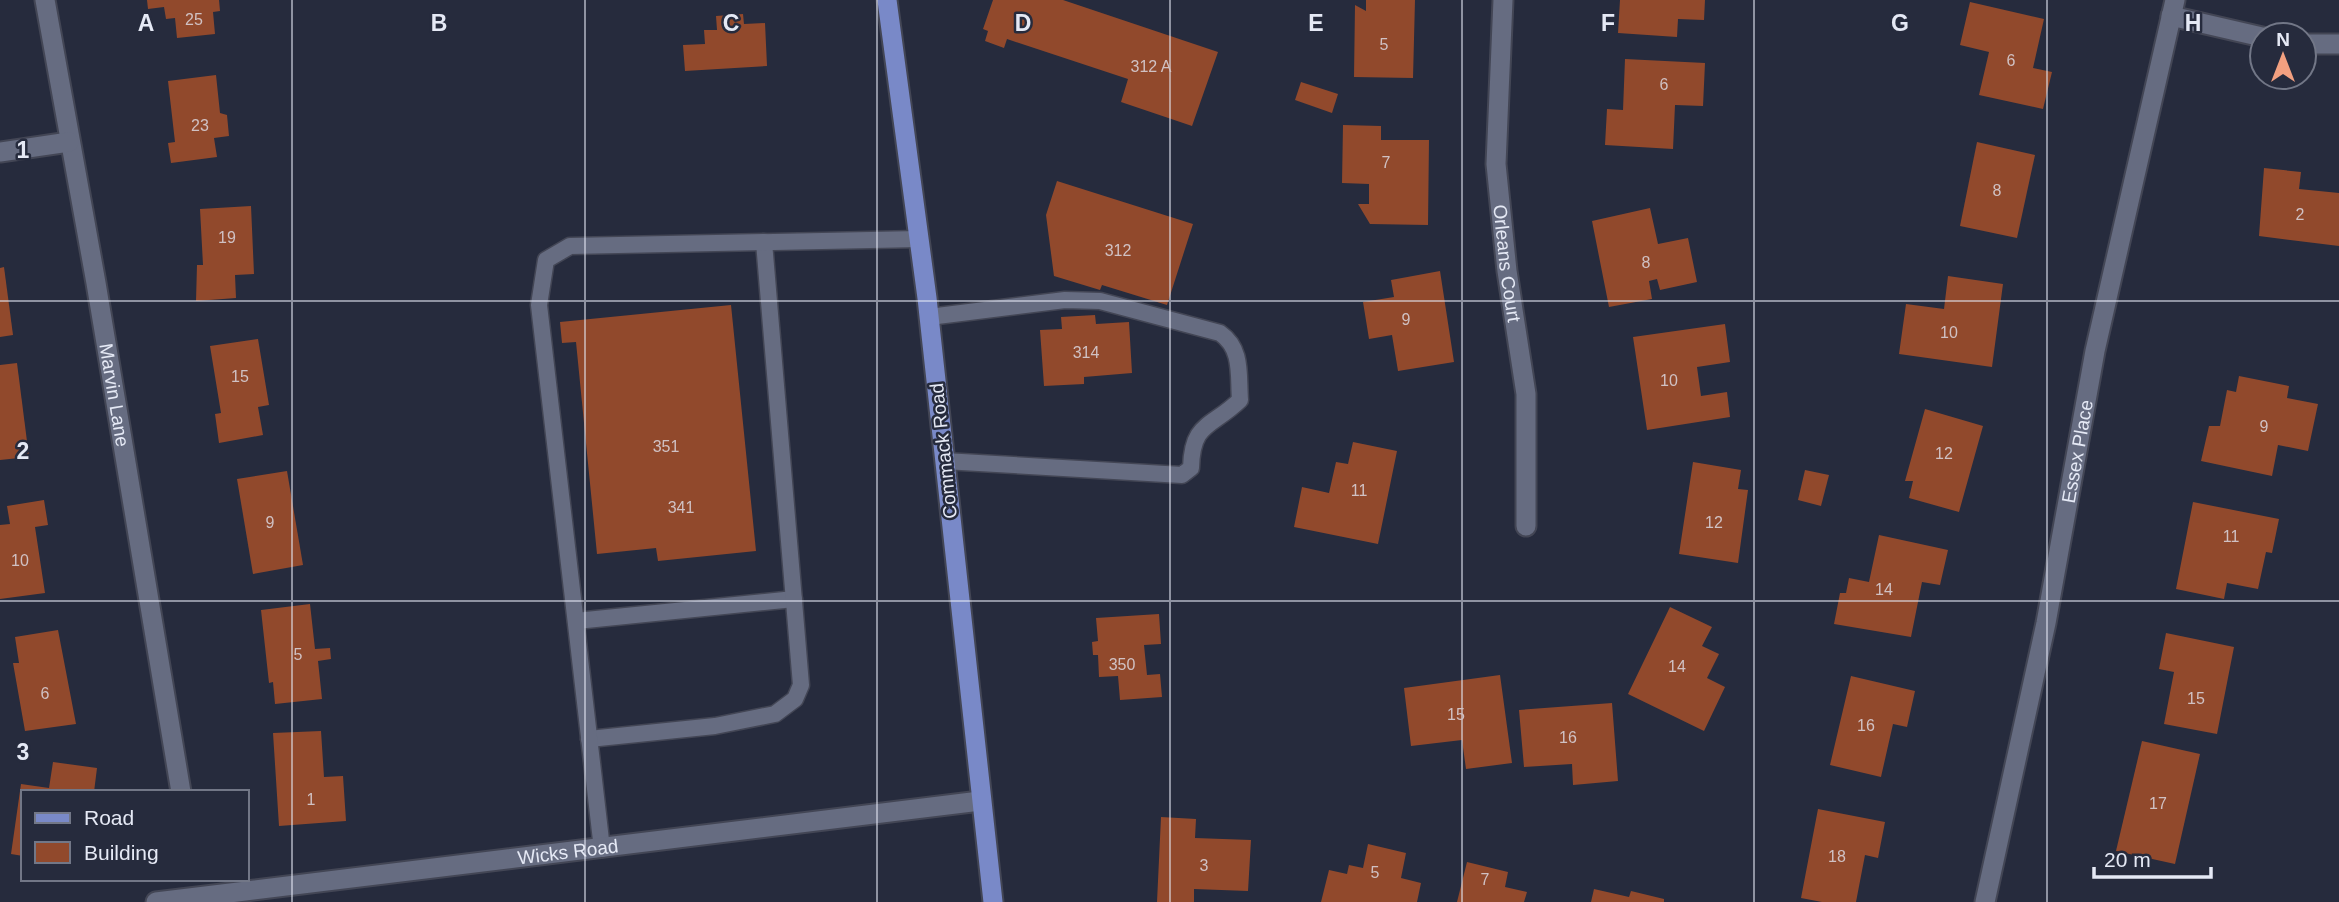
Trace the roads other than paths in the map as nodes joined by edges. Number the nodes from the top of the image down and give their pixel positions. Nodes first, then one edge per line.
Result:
1 (45, 0) edge
2 (887, 0) edge
3 (1503, 0) edge
4 (2173, 8) edge
5 (2248, 32) edge
6 (2318, 44) edge
7 (2339, 44) edge
8 (69, 142) junction
9 (0, 152) edge
10 (919, 239) junction
11 (764, 242) junction
12 (929, 317) junction
13 (944, 461) junction
14 (1526, 526) dead end
15 (794, 599) junction
16 (576, 621) junction
17 (589, 739) junction
18 (180, 790) edge
19 (980, 801) junction
20 (602, 849) junction
21 (196, 888) edge
22 (156, 902) edge
23 (993, 902) edge
24 (1985, 902) edge

1 - 8 street, Marvin Lane
2 - 10 main road, Commack Road
3 - 14 street, Orleans Court
4 - 5 street
4 - 24 street, Essex Place
6 - 7 street
8 - 9 street
8 - 18 street, Marvin Lane
10 - 11 lane
10 - 12 main road, Commack Road
11 - 15 lane
11 - 16 lane
12 - 13 main road, Commack Road
12 - 13 lane
13 - 19 main road, Commack Road
15 - 16 lane
15 - 17 lane
16 - 17 lane
17 - 20 lane
19 - 20 street, Wicks Road
19 - 23 main road, Commack Road
20 - 21 street, Wicks Road
21 - 22 street, Wicks Road

